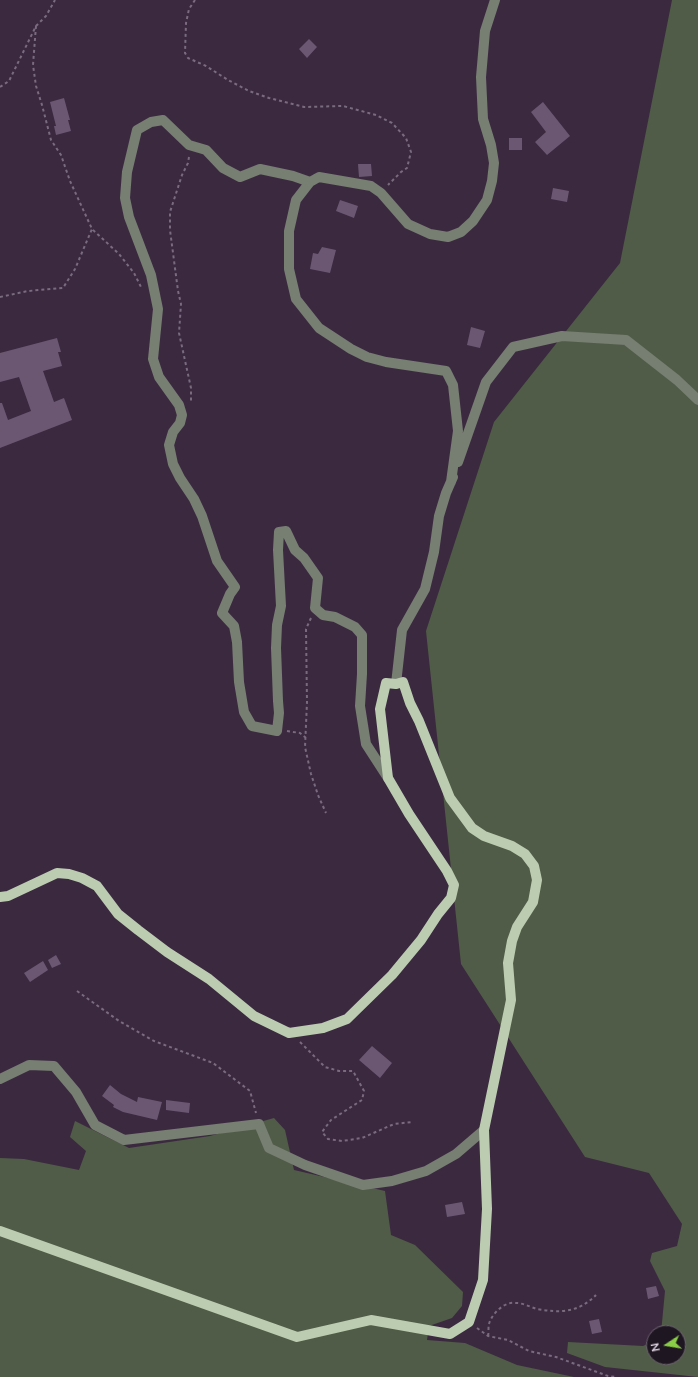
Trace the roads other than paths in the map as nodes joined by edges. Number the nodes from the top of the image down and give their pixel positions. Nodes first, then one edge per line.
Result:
1 (495, 0) edge
2 (310, 182) junction
3 (698, 400) edge
4 (451, 482) junction
5 (396, 684) junction
6 (388, 778) junction
7 (0, 897) edge
8 (0, 1079) edge
9 (484, 1130) junction
10 (0, 1231) edge

1 - 2 street
2 - 4 street
2 - 6 street
3 - 4 street
4 - 5 street
5 - 6 main road
5 - 9 main road
6 - 7 main road
8 - 9 street
9 - 10 main road

